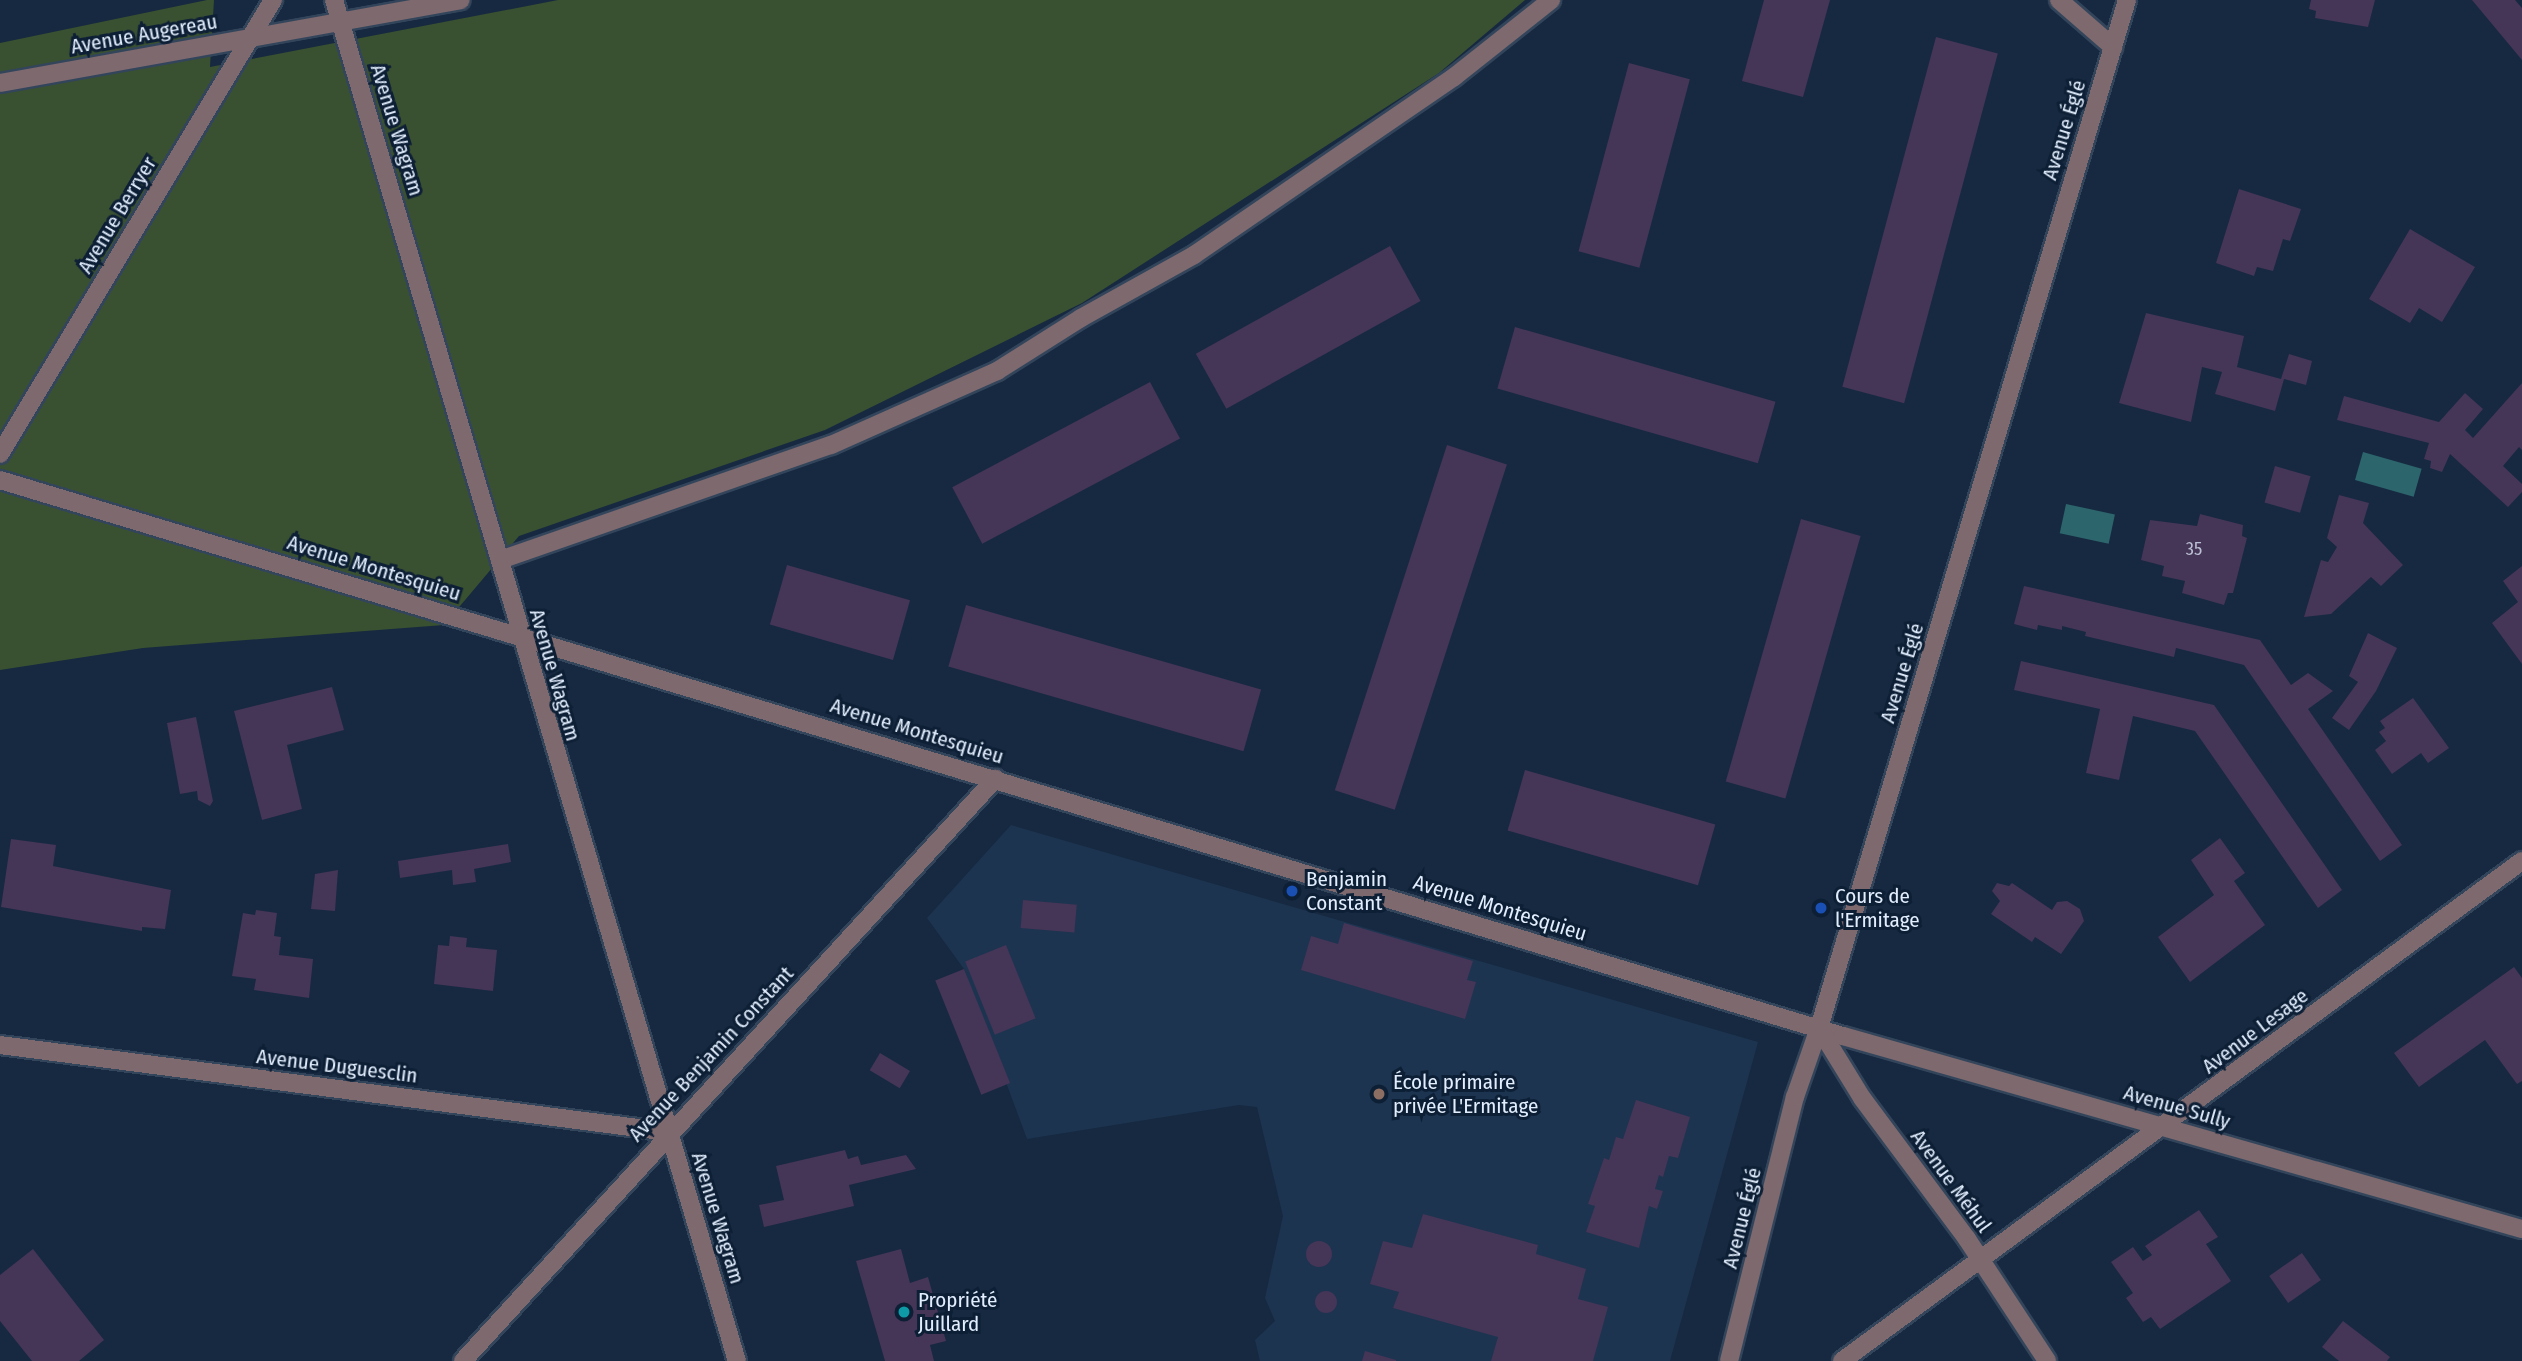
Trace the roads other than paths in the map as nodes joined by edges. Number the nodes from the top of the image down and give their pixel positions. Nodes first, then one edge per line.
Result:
1 (273, 0) edge
2 (334, 0) edge
3 (461, 0) edge
4 (1551, 0) edge
5 (2059, 0) edge
6 (2127, 0) edge
7 (342, 23) junction
8 (249, 39) junction
9 (2113, 47) junction
10 (0, 83) edge
11 (0, 454) edge
12 (0, 480) edge
13 (500, 560) junction
14 (519, 635) junction
15 (995, 779) junction
16 (2522, 861) edge
17 (1819, 1028) junction
18 (0, 1045) edge
19 (2164, 1127) junction
20 (669, 1132) junction
21 (2522, 1229) edge
22 (1980, 1260) junction
23 (463, 1361) edge
24 (737, 1361) edge
25 (1729, 1361) edge
26 (1842, 1361) edge
27 (2047, 1361) edge

1 - 8 street, Avenue Berryer
2 - 7 street, Avenue Wagram
3 - 7 street, Avenue Augereau
4 - 13 street
5 - 9 street
6 - 9 street, Avenue Églé
7 - 8 street, Avenue Augereau
7 - 13 street, Avenue Wagram
8 - 10 street, Avenue Augereau
8 - 11 street, Avenue Berryer
9 - 17 street, Avenue Églé
12 - 14 street, Avenue Montesquieu
13 - 14 street, Avenue Wagram
14 - 15 street, Avenue Montesquieu
14 - 20 street, Avenue Wagram
15 - 17 street, Avenue Montesquieu
15 - 20 street, Avenue Benjamin Constant
16 - 19 street, Avenue Lesage
17 - 19 street, Avenue Sully
17 - 22 street, Avenue Méhul
17 - 25 street, Avenue Églé
18 - 20 street, Avenue Duguesclin
19 - 21 street, Avenue Sully
19 - 22 street, Avenue Lesage
20 - 23 street, Avenue Benjamin Constant
20 - 24 street, Avenue Wagram
22 - 26 street, Avenue Lesage
22 - 27 street, Avenue Méhul

